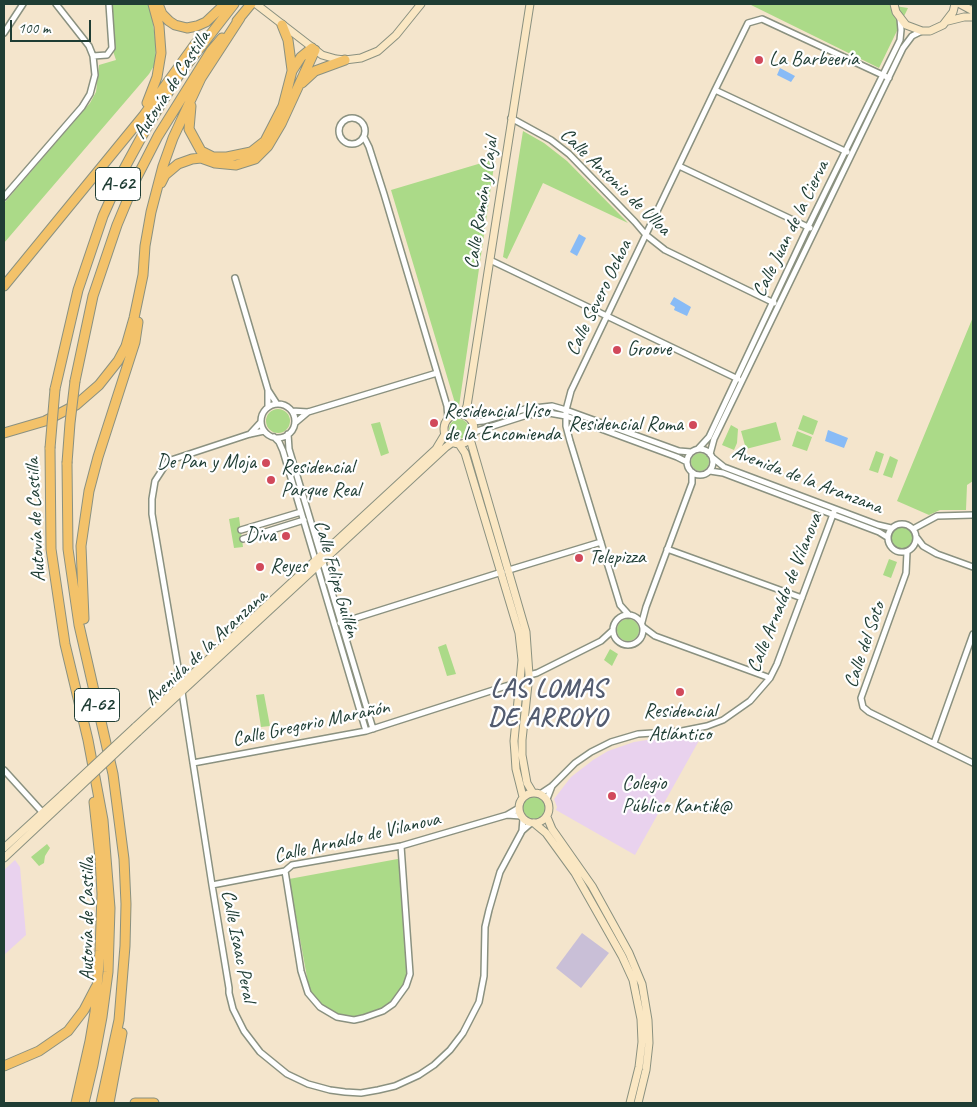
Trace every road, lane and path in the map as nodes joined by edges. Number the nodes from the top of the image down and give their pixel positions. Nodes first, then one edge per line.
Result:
1 (23, 4) edge
2 (56, 4) edge
3 (109, 4) edge
4 (153, 4) edge
5 (158, 4) edge
6 (226, 4) edge
7 (234, 4) edge
8 (251, 4) edge
9 (256, 4) edge
10 (421, 4) edge
11 (530, 4) edge
12 (894, 4) edge
13 (954, 4) edge
14 (960, 4) edge
15 (973, 11) edge
16 (973, 17) edge
17 (240, 18) junction
18 (900, 20) junction
19 (948, 21) junction
20 (282, 25) junction
21 (922, 31) junction
22 (4, 32) edge
23 (314, 49) junction
24 (93, 56) junction
25 (344, 60) junction
26 (292, 71) junction
27 (882, 75) junction
28 (889, 78) junction
29 (296, 89) junction
30 (715, 90) junction
31 (193, 95) junction
32 (511, 118) junction
33 (364, 137) junction
34 (125, 138) junction
35 (360, 142) junction
36 (369, 147) junction
37 (845, 151) junction
38 (852, 154) junction
39 (679, 166) junction
40 (4, 197) edge
41 (154, 199) junction
42 (808, 227) junction
43 (815, 230) junction
44 (646, 235) junction
45 (490, 260) junction
46 (143, 275) junction
47 (235, 278) dead end
48 (4, 286) edge
49 (772, 303) junction
50 (779, 306) junction
51 (606, 316) junction
52 (437, 373) junction
53 (737, 378) junction
54 (743, 381) junction
55 (268, 390) junction
56 (277, 404) junction
57 (268, 407) junction
58 (566, 410) junction
59 (292, 411) junction
60 (308, 412) junction
61 (566, 416) junction
62 (451, 417) junction
63 (468, 418) junction
64 (262, 422) junction
65 (295, 423) junction
66 (264, 431) junction
67 (474, 432) junction
68 (4, 433) edge
69 (250, 434) junction
70 (288, 434) junction
71 (446, 434) junction
72 (274, 437) junction
73 (470, 439) junction
74 (456, 443) junction
75 (698, 449) junction
76 (691, 452) junction
77 (712, 456) junction
78 (687, 462) junction
79 (710, 471) junction
80 (692, 472) junction
81 (699, 475) junction
82 (692, 483) junction
83 (301, 512) junction
84 (834, 512) junction
85 (973, 515) edge
86 (304, 520) junction
87 (891, 528) junction
88 (914, 529) junction
89 (241, 530) dead end
90 (887, 537) junction
91 (917, 538) junction
92 (243, 539) dead end
93 (601, 542) junction
94 (914, 545) junction
95 (923, 546) junction
96 (667, 549) junction
97 (904, 552) junction
98 (319, 561) junction
99 (973, 567) edge
100 (505, 571) junction
101 (802, 598) junction
102 (620, 605) junction
103 (646, 607) junction
104 (628, 615) junction
105 (636, 617) junction
106 (618, 619) junction
107 (341, 622) junction
108 (334, 624) junction
109 (642, 624) junction
110 (613, 630) junction
111 (973, 634) edge
112 (655, 636) junction
113 (641, 638) junction
114 (601, 641) junction
115 (618, 641) junction
116 (65, 644) junction
117 (529, 674) junction
118 (770, 678) junction
119 (521, 683) junction
120 (182, 689) junction
121 (95, 696) junction
122 (373, 729) junction
123 (366, 731) junction
124 (934, 743) junction
125 (193, 763) junction
126 (973, 763) edge
127 (4, 770) edge
128 (552, 786) junction
129 (537, 793) junction
130 (523, 797) junction
131 (547, 799) junction
132 (521, 814) junction
133 (45, 815) junction
134 (546, 817) junction
135 (533, 823) junction
136 (522, 831) junction
137 (401, 846) junction
138 (4, 848) edge
139 (4, 858) edge
140 (285, 871) junction
141 (212, 885) junction
142 (125, 946) junction
143 (97, 985) junction
144 (4, 1066) edge
145 (76, 1103) edge
146 (84, 1103) edge
147 (101, 1103) edge
148 (109, 1103) edge
149 (136, 1103) edge
150 (154, 1103) edge
151 (630, 1103) edge
152 (638, 1103) edge

1 - 22 street
2 - 24 street
3 - 24 street
4 - 34 highway
5 - 6 highway
6 - 34 highway
7 - 116 highway, Autovía de Castilla / A-62, bridge
8 - 17 highway, Autovía de Castilla / A-62
9 - 20 street
10 - 25 street
11 - 32 street, Calle Ramón y Cajal
12 - 18 street
13 - 19 street
14 - 15 street
16 - 19 street
17 - 31 highway
17 - 121 highway, Autovía de Castilla / A-62, bridge
18 - 21 street
18 - 27 street, Calle Juan de la Cierva
19 - 21 street
20 - 23 street
20 - 26 highway
21 - 28 street, Calle Juan de la Cierva
23 - 25 street
23 - 26 highway
23 - 29 highway
24 - 40 street
25 - 29 highway
26 - 31 highway
27 - 28 street
27 - 30 street, Calle Severo Ochoa
27 - 37 street, Calle Juan de la Cierva
28 - 38 street, Calle Juan de la Cierva
29 - 41 highway
30 - 37 street
30 - 39 street, Calle Severo Ochoa
31 - 41 highway
32 - 44 street, Calle Antonio de Ulloa
32 - 45 street, Calle Ramón y Cajal
33 - 35 street
33 - 35 street
33 - 36 street
34 - 48 highway
35 - 36 street
36 - 52 street
37 - 38 street
37 - 42 street, Calle Juan de la Cierva
38 - 43 street, Calle Juan de la Cierva
39 - 42 street
39 - 44 street, Calle Severo Ochoa
41 - 46 highway
42 - 43 street
42 - 49 street, Calle Juan de la Cierva
43 - 50 street, Calle Juan de la Cierva
44 - 49 street, Calle Antonio de Ulloa
44 - 51 street, Calle Severo Ochoa
45 - 51 street
45 - 63 street, Calle Ramón y Cajal
46 - 68 highway
46 - 121 highway
47 - 55 street
49 - 50 street, Calle Antonio de Ulloa
49 - 53 street, Calle Juan de la Cierva
50 - 54 street, Calle Juan de la Cierva
51 - 53 street
51 - 58 street, Calle Severo Ochoa
52 - 60 street
52 - 62 street
53 - 54 street
53 - 75 street, Calle Juan de la Cierva
54 - 77 street, Calle Juan de la Cierva
55 - 56 street
55 - 57 street
56 - 57 street
56 - 59 street
57 - 64 street
58 - 61 street, Calle Severo Ochoa
58 - 63 street
58 - 76 street
59 - 60 street
59 - 65 street
60 - 65 street
61 - 67 street
61 - 78 street
61 - 93 street, Calle Severo Ochoa
62 - 63 street
62 - 71 street
63 - 67 street
64 - 66 street
64 - 69 street
65 - 70 street
66 - 69 street
66 - 72 street
67 - 73 street
69 - 120 street, Calle Isaac Peral
70 - 72 street
70 - 98 street, Calle Felipe Guillén
71 - 74 street
71 - 98 street, Avenida de la Aranzana
72 - 83 street, Calle Felipe Guillén
73 - 74 street
73 - 100 street
74 - 98 street, Avenida de la Aranzana
74 - 100 street
75 - 76 street
75 - 77 street
76 - 78 street
77 - 79 street
77 - 84 street, Avenida de la Aranzana
78 - 80 street
79 - 81 street
79 - 84 street, Avenida de la Aranzana
80 - 81 street
80 - 82 street
81 - 82 street
82 - 96 street
83 - 86 street, Calle Felipe Guillén
83 - 89 street
84 - 87 street, Avenida de la Aranzana
84 - 90 street, Avenida de la Aranzana
84 - 101 street, Calle Arnaldo de Vilanova
85 - 88 street
86 - 92 street
86 - 98 street, Calle Felipe Guillén
87 - 88 street
87 - 90 street
88 - 91 street
90 - 97 street
91 - 94 street
91 - 95 street
93 - 100 street
93 - 102 street, Calle Severo Ochoa
94 - 95 street
94 - 97 street
95 - 99 street
96 - 101 street
96 - 103 street
97 - 124 street, Calle del Soto
98 - 107 street, Calle Felipe Guillén
98 - 108 street, Calle Felipe Guillén
98 - 120 street, Avenida de la Aranzana
100 - 107 street
100 - 117 street
100 - 119 street
101 - 118 street, Calle Arnaldo de Vilanova
102 - 104 street, Calle Severo Ochoa
102 - 106 street, Calle Severo Ochoa
103 - 105 street
103 - 109 street
104 - 105 street
104 - 106 street
105 - 109 street
106 - 110 street
107 - 108 street
107 - 122 street, Calle Felipe Guillén
108 - 123 street, Calle Felipe Guillén
109 - 112 street
109 - 113 street
110 - 114 street
110 - 115 street
111 - 124 street
112 - 113 street
112 - 118 street
113 - 115 street
114 - 115 street
114 - 117 street
116 - 143 highway
116 - 146 highway, Autovía de Castilla / A-62
117 - 129 street
118 - 128 street, Calle Arnaldo de Vilanova
119 - 122 street, Calle Gregorio Marañón
119 - 130 street
120 - 125 street, Calle Isaac Peral
120 - 133 street, Avenida de la Aranzana, bridge
121 - 142 highway, Autovía de Castilla / A-62
122 - 123 street, Calle Gregorio Marañón
123 - 125 street, Calle Gregorio Marañón
124 - 126 street, Calle del Soto
125 - 141 street, Calle Isaac Peral
127 - 133 street
128 - 129 street, Calle Arnaldo de Vilanova
128 - 131 street, Calle Arnaldo de Vilanova
129 - 130 street
129 - 131 street
130 - 132 street
131 - 134 street
132 - 135 street
132 - 136 street, Calle Isaac Peral
132 - 137 street, Calle Arnaldo de Vilanova
133 - 138 street, Avenida de la Aranzana
133 - 139 street, Avenida de la Aranzana
134 - 135 street
134 - 152 street
135 - 136 street, Calle Isaac Peral
135 - 151 street
136 - 141 street, Calle Isaac Peral
137 - 140 street, Calle Arnaldo de Vilanova
137 - 140 street
140 - 141 street, Calle Arnaldo de Vilanova
142 - 147 highway, Autovía de Castilla / A-62
142 - 148 highway
143 - 144 highway
143 - 145 highway
149 - 150 highway

